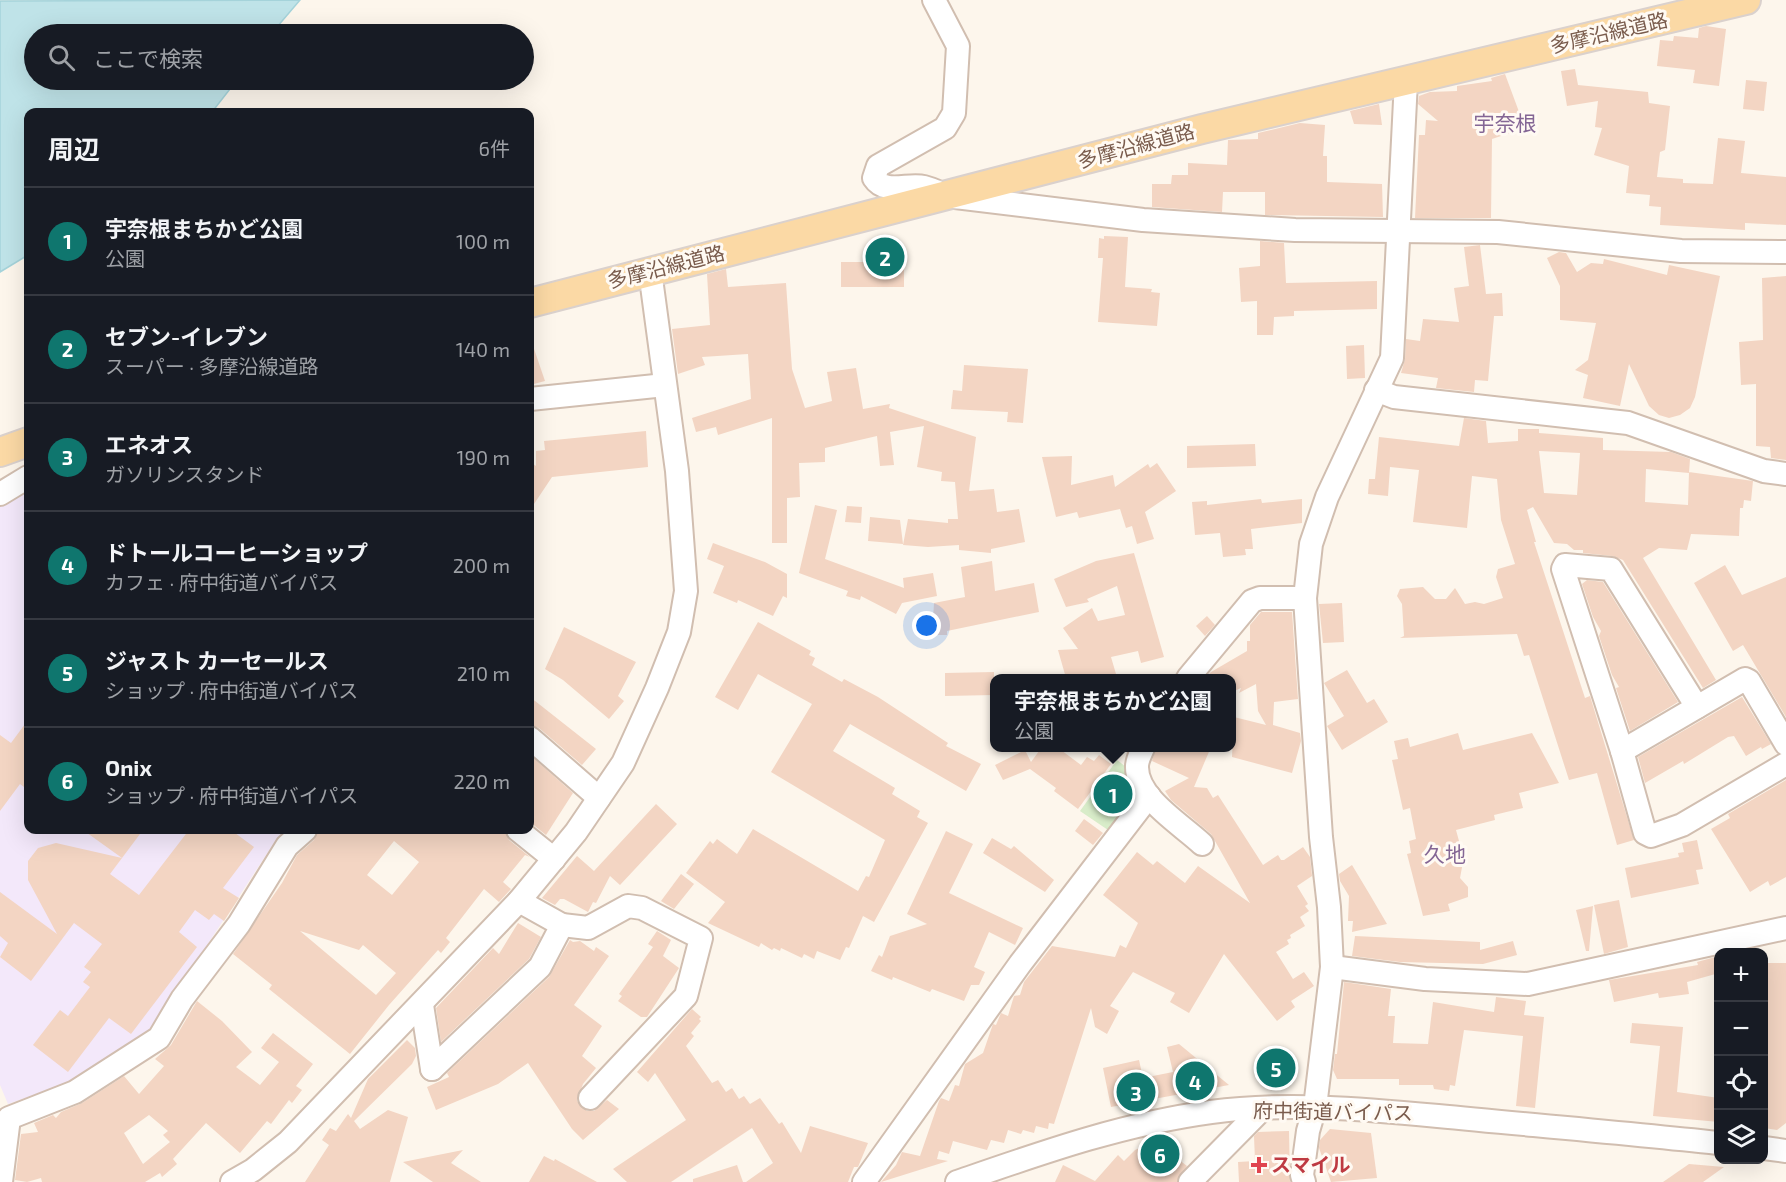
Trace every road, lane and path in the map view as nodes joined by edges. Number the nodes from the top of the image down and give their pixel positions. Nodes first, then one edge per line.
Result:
1 (934, 0) edge
2 (1746, 0) edge
3 (1406, 81) junction
4 (947, 196) junction
5 (1398, 231) junction
6 (1786, 252) edge
7 (650, 271) junction
8 (534, 302) edge
9 (665, 385) junction
10 (1376, 390) junction
11 (534, 399) edge
12 (24, 443) edge
13 (0, 452) edge
14 (1786, 474) edge
15 (24, 479) edge
16 (0, 494) edge
17 (1305, 598) junction
18 (1191, 674) edge
19 (1697, 706) junction
20 (534, 741) edge
21 (1786, 744) edge
22 (1622, 751) junction
23 (1141, 752) edge
24 (1786, 764) edge
25 (1149, 796) junction
26 (599, 798) junction
27 (300, 834) edge
28 (523, 834) edge
29 (1202, 844) dead end
30 (554, 859) junction
31 (519, 901) junction
32 (562, 924) junction
33 (1786, 928) edge
34 (1332, 968) junction
35 (422, 1005) junction
36 (590, 1098) dead end
37 (1315, 1107) junction
38 (1263, 1108) junction
39 (1714, 1142) edge
40 (1768, 1149) edge
41 (1786, 1151) edge
42 (1, 1182) edge
43 (232, 1182) edge
44 (864, 1182) edge
45 (957, 1182) edge
46 (1190, 1182) edge
47 (1304, 1182) edge

1 - 4 street
2 - 3 main road, 多摩沿線道路
3 - 4 main road, 多摩沿線道路
3 - 5 street
4 - 5 street
4 - 7 main road, 多摩沿線道路
5 - 6 street
5 - 10 street
7 - 8 main road, 多摩沿線道路
7 - 9 street
9 - 11 street
9 - 26 street
10 - 14 street
10 - 17 street
12 - 13 main road
15 - 16 street
17 - 18 street
17 - 34 street
19 - 21 street
19 - 22 street
19 - 22 street
20 - 26 street
22 - 24 street
23 - 25 street
25 - 29 street
25 - 44 street
26 - 30 street
27 - 42 street
28 - 30 street
30 - 31 street
31 - 32 street
31 - 35 street
32 - 35 street
32 - 36 street
33 - 34 street
34 - 37 street
35 - 43 street
37 - 38 street, 府中街道バイパス
37 - 39 street, 府中街道バイパス
37 - 47 street
38 - 45 street, 府中街道バイパス
38 - 46 street
40 - 41 street

